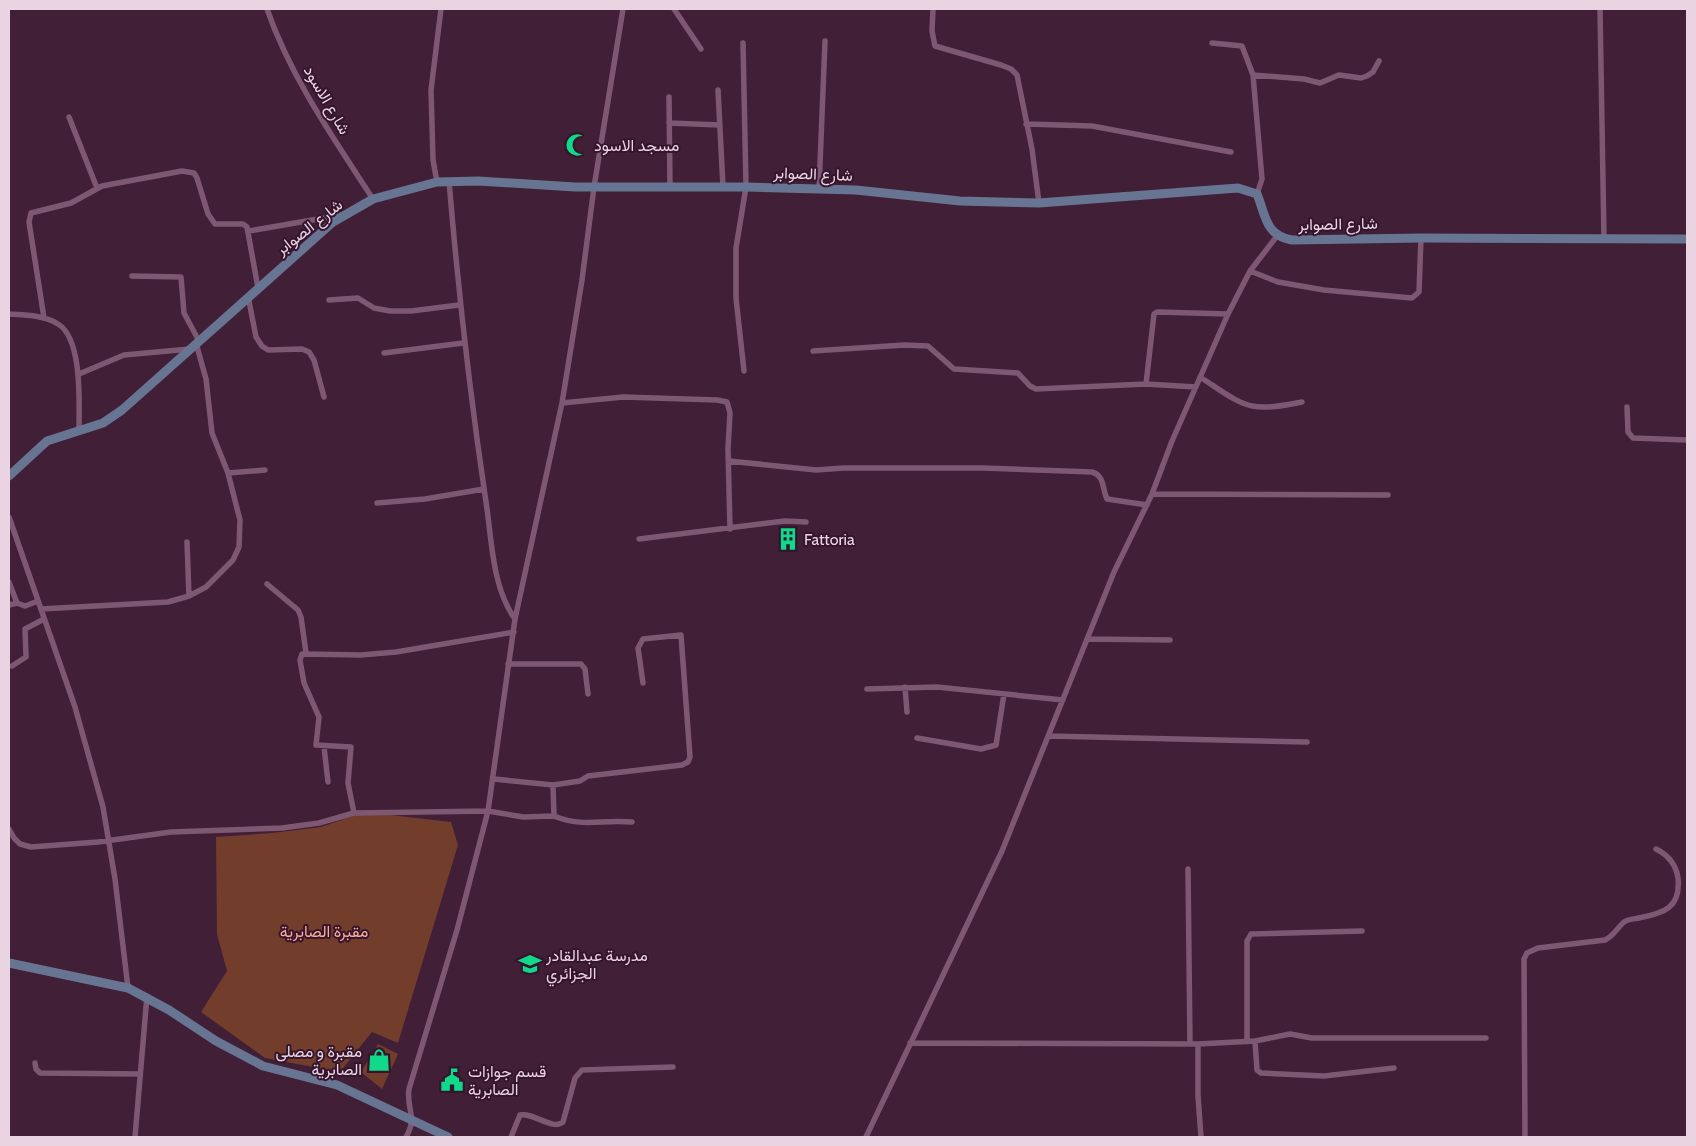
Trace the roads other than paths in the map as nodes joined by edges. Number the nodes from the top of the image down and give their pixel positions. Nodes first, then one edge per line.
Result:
1 (267, 9) edge
2 (441, 9) edge
3 (623, 9) edge
4 (674, 9) edge
5 (933, 9) edge
6 (1600, 9) edge
7 (825, 41) dead end
8 (743, 43) dead end
9 (1212, 43) dead end
10 (701, 49) dead end
11 (1379, 61) dead end
12 (1253, 75) junction
13 (718, 90) dead end
14 (669, 97) dead end
15 (69, 117) dead end
16 (670, 123) junction
17 (1026, 124) junction
18 (720, 125) junction
19 (1230, 152) dead end
20 (449, 181) junction
21 (437, 182) junction
22 (594, 187) junction
23 (670, 187) junction
24 (723, 187) junction
25 (746, 187) junction
26 (97, 188) junction
27 (819, 189) junction
28 (1257, 194) junction
29 (373, 199) junction
30 (1039, 202) junction
31 (346, 214) junction
32 (249, 231) junction
33 (1277, 236) junction
34 (1421, 238) junction
35 (1604, 239) junction
36 (1687, 239) edge
37 (1250, 271) junction
38 (132, 276) dead end
39 (258, 288) junction
40 (248, 296) junction
41 (329, 300) dead end
42 (459, 304) junction
43 (9, 314) edge
44 (1228, 314) junction
45 (44, 318) junction
46 (463, 343) junction
47 (195, 344) junction
48 (813, 351) dead end
49 (384, 352) dead end
50 (744, 371) dead end
51 (78, 374) junction
52 (1200, 378) junction
53 (1146, 384) junction
54 (1196, 387) junction
55 (324, 397) dead end
56 (1302, 402) dead end
57 (562, 403) junction
58 (1628, 407) dead end
59 (79, 430) junction
60 (1687, 440) edge
61 (729, 461) junction
62 (265, 470) dead end
63 (228, 473) junction
64 (9, 476) edge
65 (484, 489) junction
66 (1152, 494) junction
67 (1388, 495) dead end
68 (377, 502) dead end
69 (1147, 505) junction
70 (9, 517) edge
71 (806, 522) dead end
72 (730, 529) junction
73 (639, 539) dead end
74 (187, 542) dead end
75 (9, 582) edge
76 (267, 584) dead end
77 (189, 596) junction
78 (38, 602) junction
79 (17, 603) junction
80 (9, 605) edge
81 (41, 609) junction
82 (44, 619) junction
83 (515, 619) junction
84 (514, 632) junction
85 (1087, 639) junction
86 (1170, 640) dead end
87 (306, 653) junction
88 (508, 664) junction
89 (12, 666) dead end
90 (643, 683) dead end
91 (905, 687) junction
92 (867, 690) dead end
93 (588, 694) dead end
94 (1004, 694) junction
95 (1063, 700) junction
96 (907, 712) dead end
97 (1049, 736) junction
98 (917, 738) dead end
99 (1307, 742) dead end
100 (324, 747) junction
101 (494, 779) junction
102 (328, 782) dead end
103 (553, 785) junction
104 (488, 811) junction
105 (354, 813) junction
106 (554, 816) junction
107 (632, 822) dead end
108 (9, 829) edge
109 (110, 840) junction
110 (1656, 849) dead end
111 (1188, 869) dead end
112 (1362, 931) dead end
113 (9, 963) edge
114 (128, 988) junction
115 (147, 996) junction
116 (1486, 1038) dead end
117 (1255, 1041) junction
118 (1247, 1042) junction
119 (910, 1043) junction
120 (1190, 1044) junction
121 (1198, 1044) junction
122 (36, 1063) dead end
123 (673, 1068) dead end
124 (1394, 1068) dead end
125 (140, 1074) junction
126 (413, 1119) junction
127 (135, 1137) edge
128 (406, 1137) edge
129 (448, 1137) edge
130 (511, 1137) edge
131 (866, 1137) edge
132 (1202, 1137) edge
133 (1525, 1137) edge

1 - 29 street, شارع الاسود
2 - 21 street
3 - 22 street
4 - 10 street
5 - 17 street
6 - 35 street
7 - 27 street
8 - 25 street
9 - 12 street
11 - 12 street
12 - 28 street
13 - 18 street
14 - 16 street
15 - 26 street
16 - 18 street
16 - 23 street
17 - 19 street
17 - 30 street
18 - 24 street
20 - 21 street, شارع الصوابر
20 - 22 street, شارع الصوابر
20 - 42 street
21 - 29 street, شارع الصوابر
22 - 23 street, شارع الصوابر
22 - 57 street
23 - 24 street, شارع الصوابر
24 - 25 street, شارع الصوابر
25 - 27 street, شارع الصوابر
25 - 50 street
26 - 32 street
26 - 45 street
27 - 30 street, شارع الصوابر
28 - 30 street, شارع الصوابر
28 - 33 street, شارع الصوابر
29 - 31 street, شارع الصوابر
31 - 32 street
31 - 39 street, شارع الصوابر
32 - 39 street
33 - 34 street, شارع الصوابر
33 - 37 street
34 - 35 street, شارع الصوابر
34 - 37 street
35 - 36 street, شارع الصوابر
37 - 44 street
38 - 47 street
39 - 40 street, شارع الصوابر
40 - 47 street, شارع الصوابر
40 - 55 street
41 - 42 street
42 - 46 street
43 - 45 street
44 - 52 street
44 - 53 street
45 - 51 street
46 - 49 street
46 - 65 street
47 - 51 street
47 - 59 street, شارع الصوابر
47 - 63 street
48 - 53 street
51 - 59 street
52 - 54 street
52 - 56 street
53 - 54 street
54 - 66 street
57 - 61 street
57 - 83 street
58 - 60 street
59 - 64 street, شارع الصوابر
61 - 69 street
61 - 72 street
62 - 63 street
63 - 77 street
65 - 68 street
65 - 83 street
66 - 67 street
66 - 69 street
69 - 85 street
70 - 78 street
71 - 72 street
72 - 73 street
74 - 77 street
75 - 79 street
76 - 87 street
77 - 81 street
78 - 79 street
78 - 81 street
79 - 80 street
81 - 82 street
82 - 89 street
82 - 109 street
83 - 84 street
84 - 87 street
84 - 88 street
85 - 86 street
85 - 95 street
87 - 100 street
88 - 93 street
88 - 101 street
90 - 103 street
91 - 92 street
91 - 94 street
91 - 96 street
94 - 95 street
94 - 98 street
95 - 97 street
97 - 99 street
97 - 119 street
100 - 102 street
100 - 105 street
101 - 103 street
101 - 104 street
103 - 106 street
104 - 105 street
104 - 106 street
104 - 126 street
105 - 109 street
106 - 107 street
108 - 109 street
109 - 114 street
110 - 133 street
111 - 120 street
112 - 118 street
113 - 114 street
114 - 115 street
115 - 125 street
115 - 126 street
116 - 117 street
117 - 118 street
117 - 124 street
118 - 121 street
119 - 120 street
119 - 131 street
120 - 121 street
121 - 132 street
122 - 125 street
123 - 130 street
125 - 127 street
126 - 128 street
126 - 129 street

